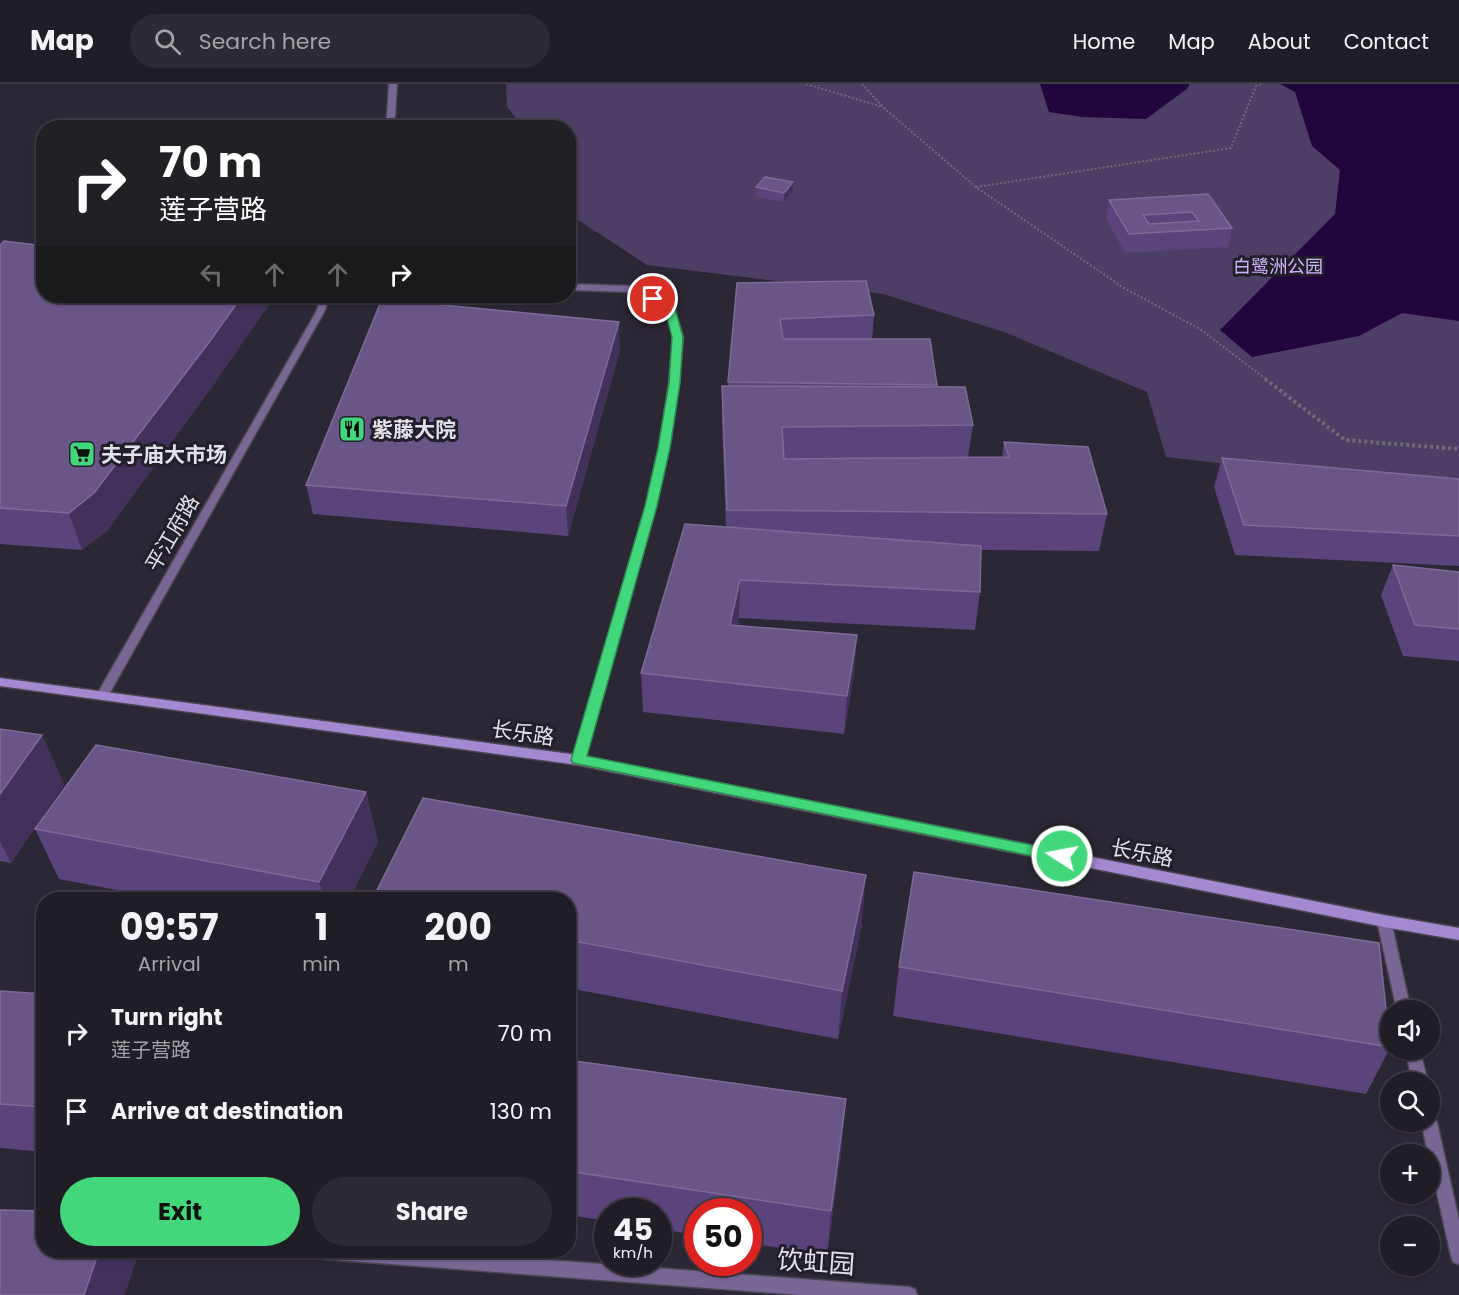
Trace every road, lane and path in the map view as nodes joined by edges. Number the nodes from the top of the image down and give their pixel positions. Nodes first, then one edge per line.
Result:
1 (393, 84) edge
2 (806, 84) edge
3 (862, 84) edge
4 (1261, 84) edge
5 (884, 108) junction
6 (390, 120) edge
7 (976, 187) junction
8 (576, 287) edge
9 (323, 303) edge
10 (1459, 449) edge
11 (0, 682) edge
12 (102, 696) junction
13 (579, 760) junction
14 (1384, 921) junction
15 (1459, 934) edge
16 (1402, 1000) edge
17 (1431, 1132) edge
18 (1459, 1256) edge
19 (417, 1258) edge
20 (909, 1295) edge

1 - 6 street
2 - 5 path
3 - 5 path
4 - 7 path
5 - 7 path
7 - 10 path
8 - 13 street
9 - 12 street, 平江府路
11 - 12 main road, 长乐路
12 - 13 main road, 长乐路
13 - 14 main road, 长乐路
14 - 15 main road, 长乐路
14 - 16 street
17 - 18 street
19 - 20 street, 饮虹园

